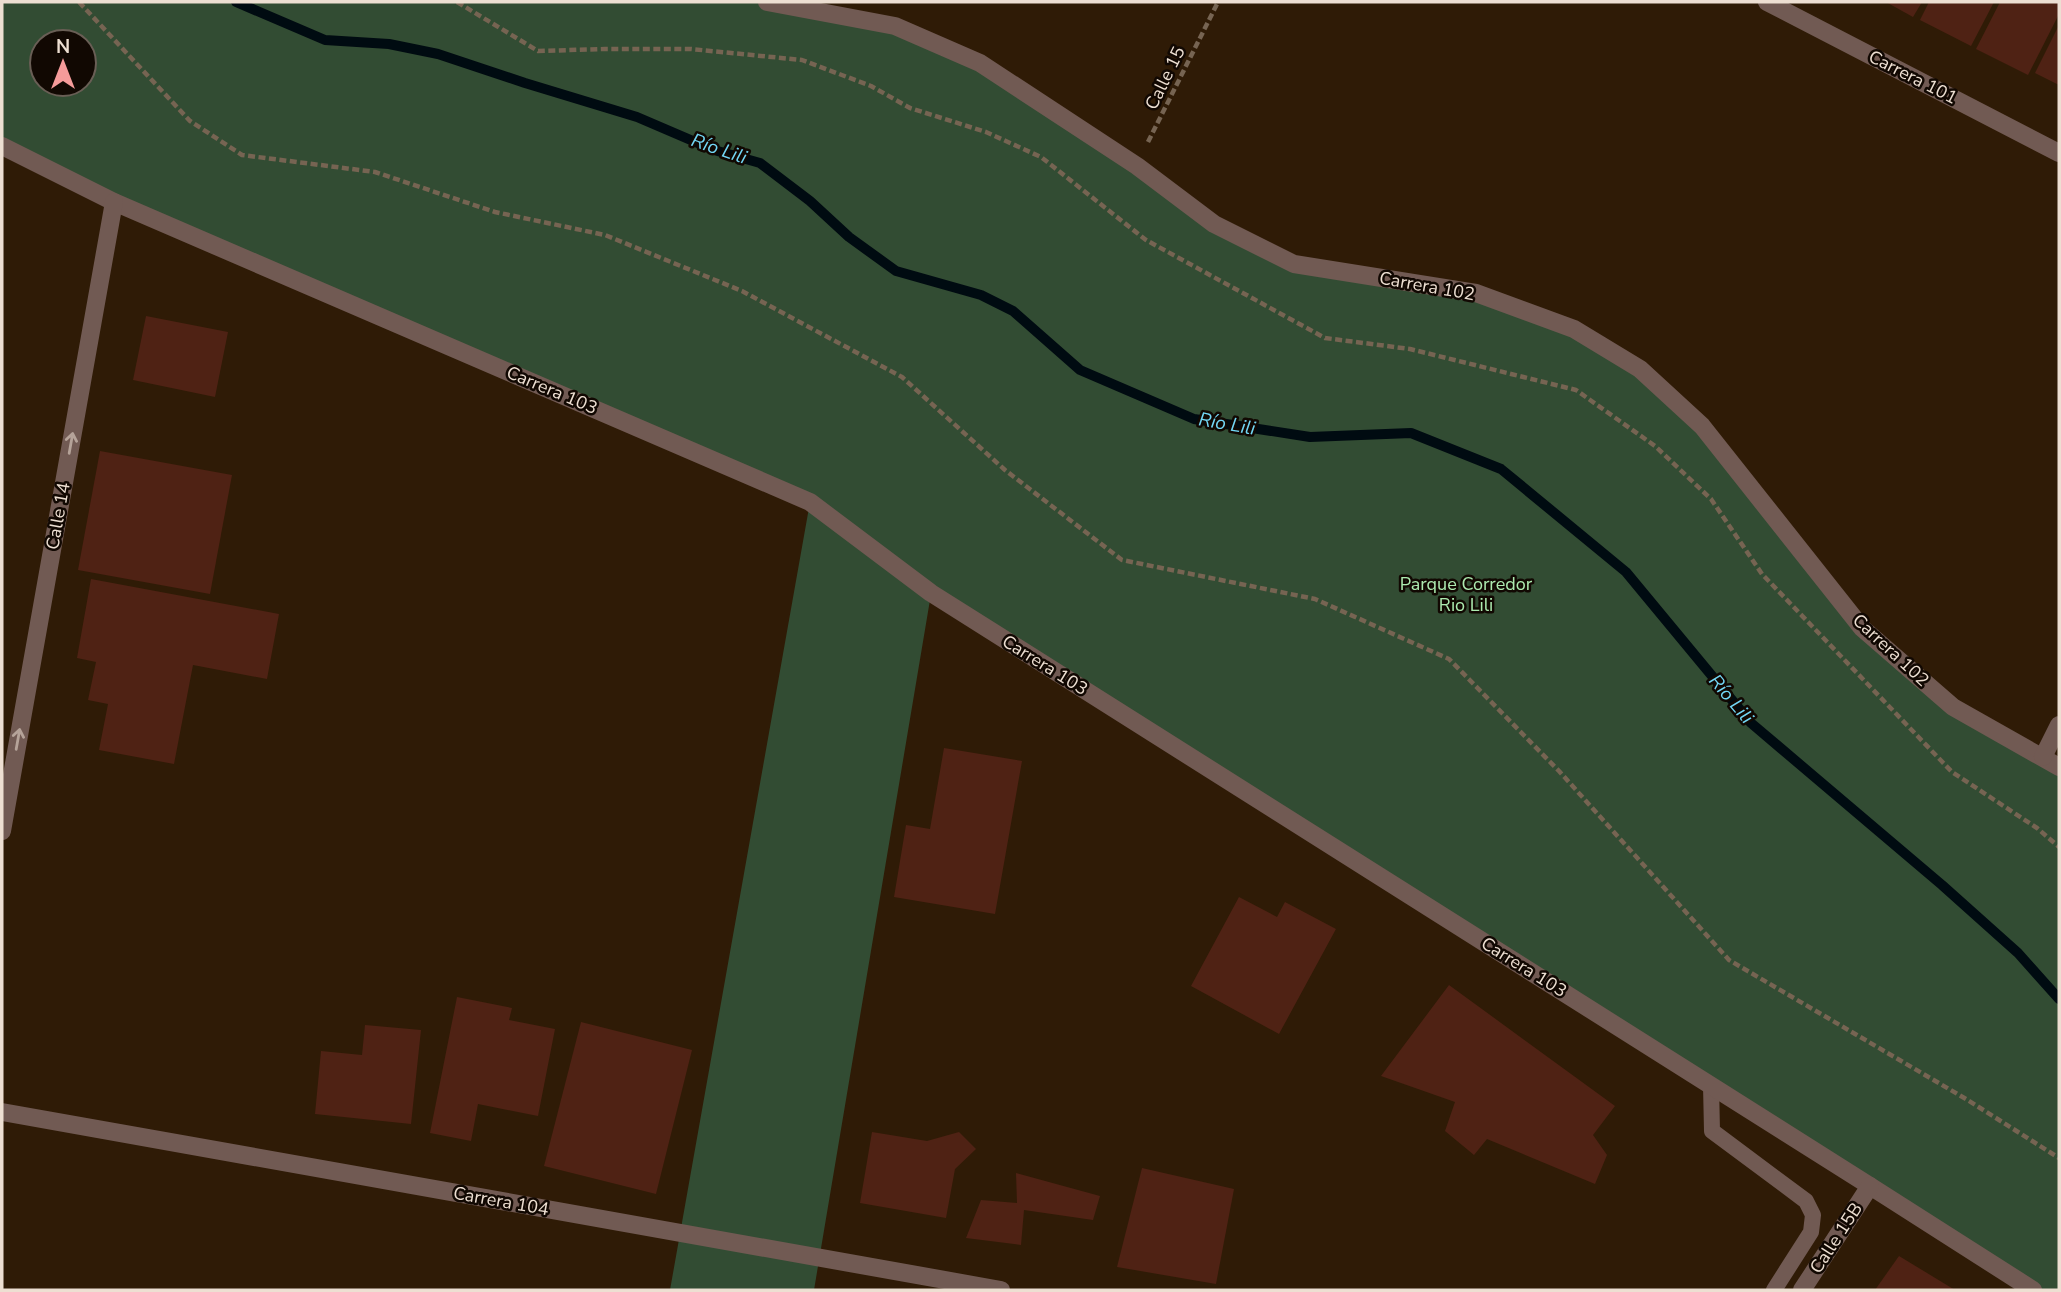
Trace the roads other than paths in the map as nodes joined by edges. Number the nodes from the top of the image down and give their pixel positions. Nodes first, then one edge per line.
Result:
1 (767, 2) edge
2 (1767, 2) edge
3 (2, 146) edge
4 (2059, 153) edge
5 (114, 202) junction
6 (2059, 725) edge
7 (2043, 757) junction
8 (2059, 767) edge
9 (2, 831) edge
10 (1711, 1085) junction
11 (2, 1112) edge
12 (1870, 1186) junction
13 (1000, 1290) edge
14 (1774, 1290) edge
15 (1802, 1290) edge
16 (2033, 1290) edge

1 - 7 street, Carrera 102
2 - 4 street, Carrera 101
3 - 5 street, Carrera 103
9 -> 5 street, Calle 14
5 - 10 street, Carrera 103
6 - 7 street
7 - 8 street, Carrera 102
10 - 12 street, Carrera 103
10 - 14 lane
11 - 13 street, Carrera 104
12 - 15 street, Calle 15B
12 - 16 street, Carrera 103

